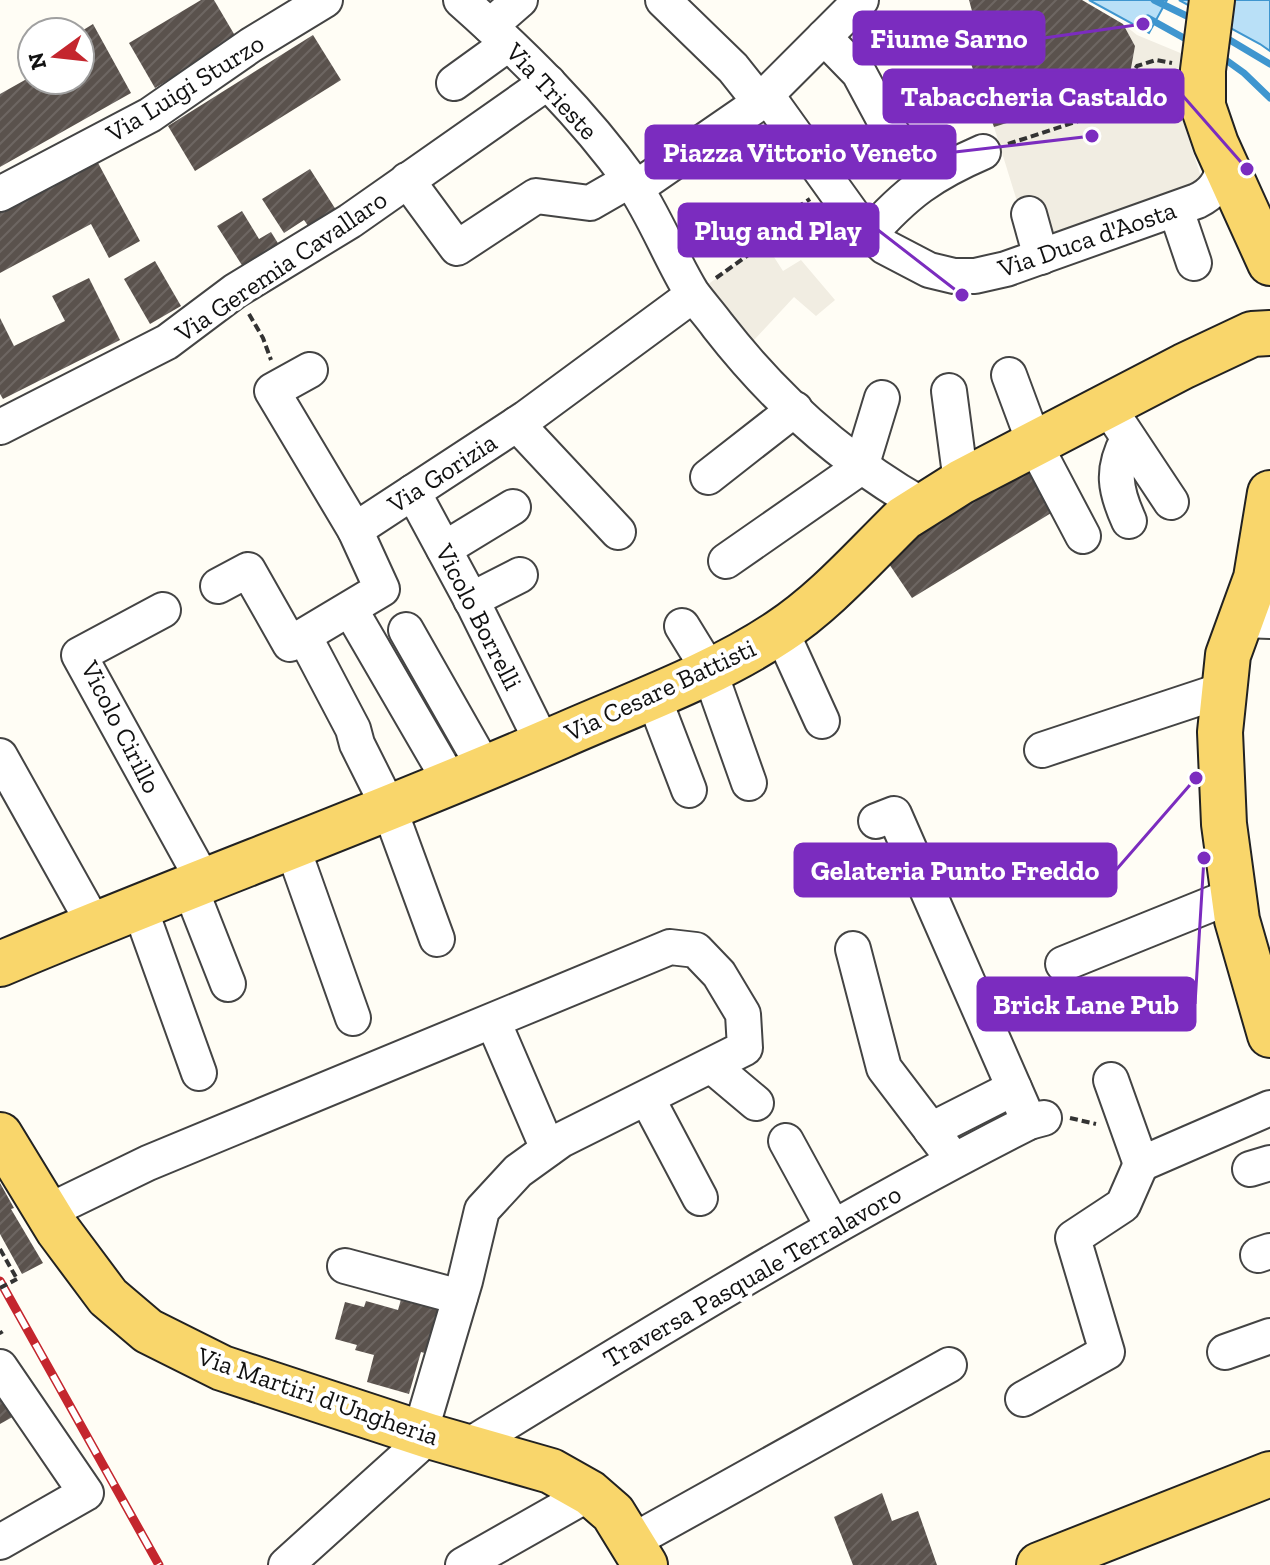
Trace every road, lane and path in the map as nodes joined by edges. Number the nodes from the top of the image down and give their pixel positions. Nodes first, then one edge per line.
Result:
1 (325, 0) edge
2 (461, 0) edge
3 (520, 0) edge
4 (663, 0) edge
5 (861, 0) edge
6 (1212, 0) edge
7 (499, 35) junction
8 (824, 37) junction
9 (1204, 66) junction
10 (548, 82) junction
11 (454, 83) dead end
12 (764, 99) junction
13 (983, 152) joint
14 (1225, 165) junction
15 (407, 180) junction
16 (925, 182) junction
17 (633, 184) junction
18 (832, 185) junction
19 (0, 194) edge
20 (1176, 210) junction
21 (1029, 214) dead end
22 (869, 235) junction
23 (1041, 257) junction
24 (1194, 263) dead end
25 (1270, 263) edge
26 (235, 291) junction
27 (701, 304) junction
28 (1270, 333) edge
29 (651, 354) dead end
30 (1009, 375) dead end
31 (296, 378) joint
32 (949, 391) dead end
33 (882, 398) dead end
34 (795, 409) junction
35 (1118, 423) junction
36 (517, 424) junction
37 (0, 427) edge
38 (1035, 445) junction
39 (861, 467) junction
40 (708, 477) dead end
41 (961, 482) junction
42 (413, 492) junction
43 (1270, 493) edge
44 (1171, 502) dead end
45 (922, 505) junction
46 (513, 507) dead end
47 (1129, 521) dead end
48 (355, 530) junction
49 (618, 532) dead end
50 (1083, 536) dead end
51 (444, 549) junction
52 (726, 561) dead end
53 (520, 575) dead end
54 (218, 586) dead end
55 (471, 600) junction
56 (350, 609) junction
57 (163, 610) dead end
58 (1256, 621) edge
59 (682, 626) dead end
60 (406, 630) dead end
61 (781, 631) junction
62 (312, 651) junction
63 (709, 670) junction
64 (1223, 690) junction
65 (653, 696) junction
66 (822, 721) dead end
67 (543, 744) junction
68 (1042, 750) dead end
69 (0, 756) edge
70 (468, 776) junction
71 (749, 783) dead end
72 (689, 790) dead end
73 (389, 808) junction
74 (876, 821) dead end
75 (292, 846) junction
76 (196, 882) junction
77 (1234, 895) junction
78 (139, 906) junction
79 (94, 924) junction
80 (437, 939) dead end
81 (853, 949) dead end
82 (0, 964) edge
83 (1063, 964) dead end
84 (228, 984) dead end
85 (353, 1018) dead end
86 (493, 1021) junction
87 (1269, 1028) edge
88 (712, 1066) junction
89 (199, 1073) dead end
90 (1111, 1080) dead end
91 (1014, 1088) junction
92 (647, 1098) junction
93 (756, 1103) dead end
94 (1270, 1108) edge
95 (1036, 1120) junction
96 (931, 1130) junction
97 (0, 1135) edge
98 (786, 1141) dead end
99 (548, 1149) junction
100 (1136, 1149) junction
101 (954, 1160) junction
102 (700, 1198) dead end
103 (47, 1212) junction
104 (833, 1227) junction
105 (0, 1249) edge
106 (345, 1266) dead end
107 (0, 1288) edge
108 (460, 1297) junction
109 (1270, 1336) edge
110 (1, 1344) edge
111 (1225, 1352) dead end
112 (949, 1365) dead end
113 (1023, 1399) dead end
114 (439, 1439) junction
115 (1270, 1474) edge
116 (590, 1493) junction
117 (0, 1542) edge
118 (638, 1554) edge
119 (286, 1565) edge
120 (463, 1565) edge
121 (1039, 1565) edge

1 - 19 street, Via Luigi Sturzo
2 - 7 street, Via Trieste
3 - 7 street
4 - 12 street, Via Duca d'Aosta
5 - 8 street
6 - 9 main road
7 - 10 street, Via Trieste
7 - 11 street
8 - 12 street
8 - 16 street
9 - 13 path
9 - 14 main road
10 - 15 street, Via Geremia Cavallaro
10 - 17 street, Via Trieste
12 - 17 street
12 - 18 street, Via Duca d'Aosta
13 - 16 street
14 - 20 street, Via Duca d'Aosta
14 - 25 main road
15 - 17 street
15 - 26 street, Via Geremia Cavallaro
16 - 22 street
17 - 27 street, Via Trieste
18 - 22 street, Via Duca d'Aosta
18 - 27 path
20 - 23 street, Via Duca d'Aosta
20 - 24 street
21 - 23 street
22 - 23 street, Via Duca d'Aosta
26 - 31 path
26 - 37 street, Via Geremia Cavallaro
27 - 29 street
27 - 34 street, Via Trieste
27 - 36 street, Via Gorizia
28 - 35 main road, Via Cesare Battisti
30 - 38 street
31 - 48 street
32 - 41 street
33 - 39 street
34 - 39 street, Via Trieste
34 - 40 street
35 - 38 main road, Via Cesare Battisti
35 - 44 street
35 - 47 street
36 - 42 street, Via Gorizia
36 - 49 street
38 - 41 main road, Via Cesare Battisti
38 - 50 street
39 - 45 street, Via Trieste
39 - 52 street
41 - 45 main road, Via Cesare Battisti
42 - 48 street, Via Gorizia
42 - 51 street, Vicolo Borrelli
43 - 58 main road
45 - 61 main road, Via Cesare Battisti
46 - 51 street
48 - 56 street
51 - 55 street, Vicolo Borrelli
53 - 55 street
54 - 62 street
55 - 67 street, Vicolo Borrelli
56 - 62 street
56 - 70 street
57 - 76 street, Vicolo Cirillo
58 - 64 main road
59 - 63 street
60 - 70 street
61 - 63 main road, Via Cesare Battisti
61 - 66 street
62 - 73 street
63 - 65 main road, Via Cesare Battisti
63 - 71 street
64 - 68 street
64 - 77 main road
65 - 67 main road, Via Cesare Battisti
65 - 72 street
67 - 70 main road, Via Cesare Battisti
69 - 79 street
70 - 73 main road, Via Cesare Battisti
73 - 75 main road, Via Cesare Battisti
73 - 80 street
74 - 91 street
75 - 76 main road, Via Cesare Battisti
75 - 85 street
76 - 78 main road, Via Cesare Battisti
76 - 84 street
77 - 83 street
77 - 87 main road
78 - 79 main road, Via Cesare Battisti
78 - 89 street
79 - 82 main road, Via Cesare Battisti
81 - 96 street
86 - 88 street
86 - 99 street
86 - 103 street
88 - 92 street
88 - 93 street
90 - 100 street
91 - 95 street
91 - 96 street
92 - 99 street
92 - 102 street
94 - 100 street
95 - 100 path
95 - 101 street, Traversa Pasquale Terralavoro
96 - 101 street
97 - 103 main road, Via Martiri d'Ungheria
98 - 104 street
99 - 108 street
100 - 113 street
101 - 104 street, Traversa Pasquale Terralavoro
103 - 114 main road, Via Martiri d'Ungheria
104 - 114 street, Traversa Pasquale Terralavoro
105 - 107 path, bridge
106 - 108 street
108 - 114 street
109 - 111 street
110 - 117 street
112 - 118 street
114 - 116 main road, Via Martiri d'Ungheria
114 - 119 street, Traversa Pasquale Terralavoro
115 - 121 main road
116 - 118 main road, Via Martiri d'Ungheria
116 - 120 street

